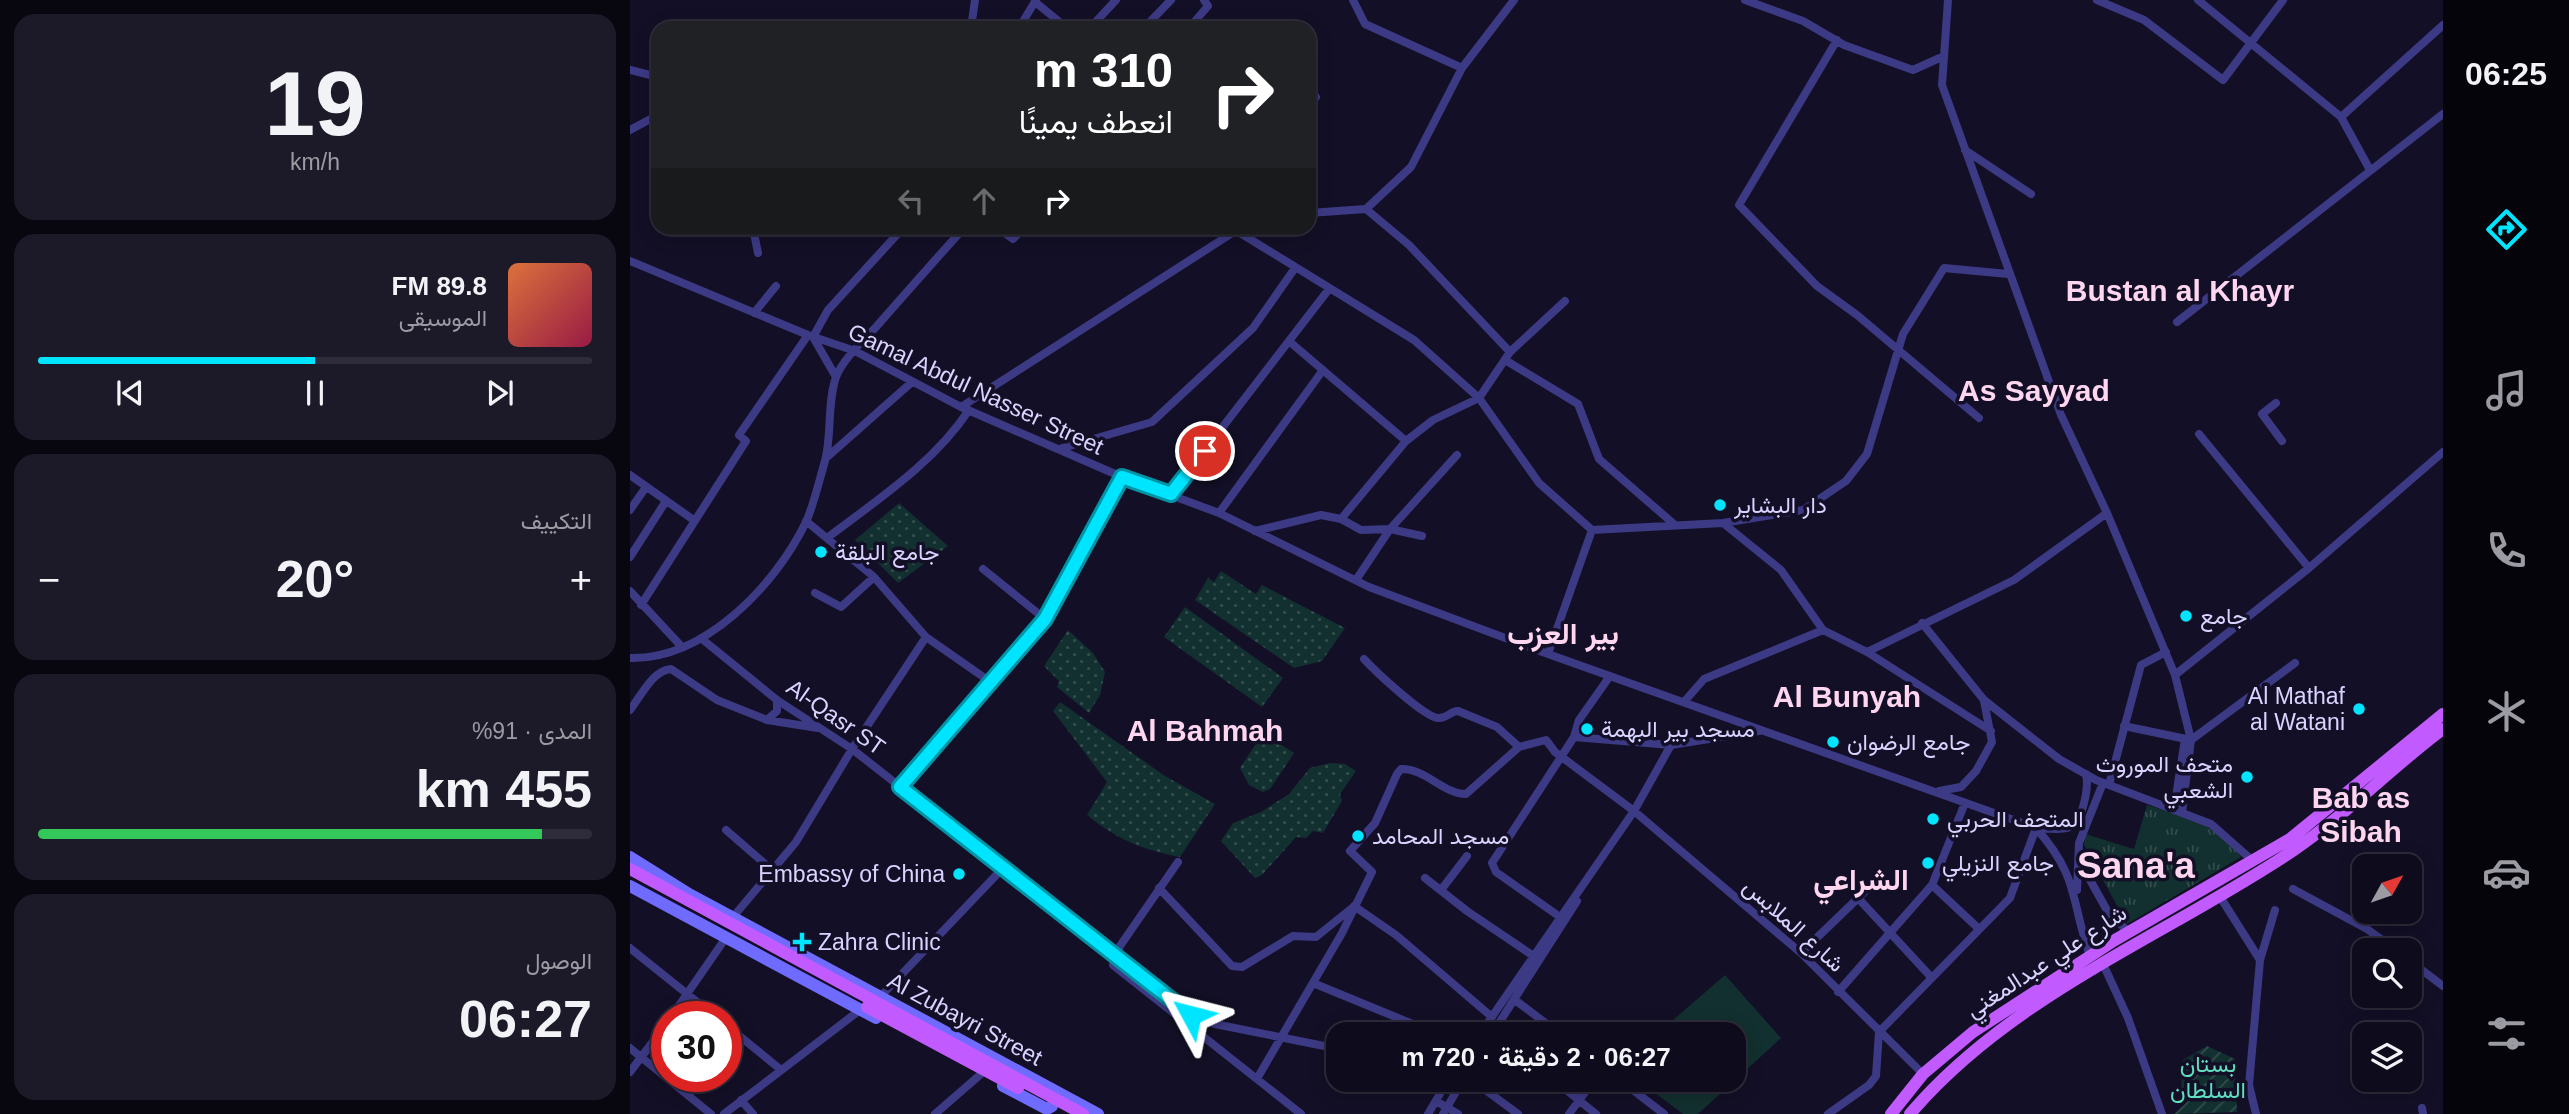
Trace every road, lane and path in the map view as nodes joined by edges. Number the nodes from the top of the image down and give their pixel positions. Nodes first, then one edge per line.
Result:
1 (1116, 0) edge
2 (1171, 0) edge
3 (1204, 0) edge
4 (1353, 0) edge
5 (1514, 0) edge
6 (1745, 0) edge
7 (1948, 0) edge
8 (2097, 0) edge
9 (2198, 0) edge
10 (2283, 0) edge
11 (1036, 1) edge
12 (971, 3) edge
13 (971, 21) edge
14 (1023, 21) edge
15 (1060, 21) edge
16 (1096, 21) edge
17 (1151, 21) edge
18 (1195, 21) edge
19 (2443, 25) edge
20 (1837, 40) junction
21 (2252, 41) junction
22 (1944, 56) junction
23 (1462, 68) junction
24 (630, 70) edge
25 (651, 75) edge
26 (2443, 114) edge
27 (2341, 117) junction
28 (651, 118) edge
29 (630, 130) edge
30 (1965, 150) junction
31 (2370, 170) junction
32 (2031, 194) dead end
33 (1366, 209) junction
34 (1316, 213) edge
35 (754, 235) edge
36 (897, 235) edge
37 (958, 235) edge
38 (1225, 235) edge
39 (1246, 235) edge
40 (758, 253) dead end
41 (630, 261) edge
42 (1296, 268) junction
43 (2008, 274) junction
44 (776, 286) dead end
45 (1329, 289) junction
46 (1565, 301) dead end
47 (754, 313) junction
48 (2177, 322) dead end
49 (811, 336) junction
50 (1290, 342) junction
51 (1898, 349) junction
52 (855, 351) junction
53 (1507, 356) junction
54 (1323, 370) junction
55 (836, 377) junction
56 (912, 382) junction
57 (1479, 398) junction
58 (2276, 403) dead end
59 (965, 408) junction
60 (1979, 418) dead end
61 (2199, 435) dead end
62 (1406, 441) junction
63 (2281, 441) dead end
64 (1058, 449) junction
65 (2443, 452) edge
66 (1457, 454) dead end
67 (825, 458) junction
68 (630, 475) edge
69 (1122, 477) junction
70 (646, 487) junction
71 (1171, 494) junction
72 (666, 501) junction
73 (630, 510) edge
74 (1219, 513) junction
75 (2107, 513) junction
76 (1341, 519) junction
77 (695, 520) junction
78 (806, 521) junction
79 (1723, 523) junction
80 (1675, 525) junction
81 (1390, 528) junction
82 (1592, 530) junction
83 (1255, 531) junction
84 (1422, 536) dead end
85 (827, 538) junction
86 (630, 557) edge
87 (2309, 568) junction
88 (983, 569) dead end
89 (874, 577) junction
90 (1356, 580) junction
91 (630, 591) edge
92 (815, 593) dead end
93 (641, 605) junction
94 (1045, 619) junction
95 (1922, 623) junction
96 (1824, 630) junction
97 (926, 637) junction
98 (702, 639) junction
99 (679, 650) junction
100 (1867, 652) junction
101 (2166, 652) junction
102 (1548, 654) junction
103 (630, 658) edge
104 (1364, 659) dead end
105 (2295, 663) dead end
106 (682, 674) junction
107 (2175, 675) junction
108 (1610, 676) junction
109 (992, 683) junction
110 (777, 699) junction
111 (1984, 700) junction
112 (1684, 702) junction
113 (630, 710) edge
114 (2443, 714) edge
115 (768, 720) junction
116 (2124, 726) junction
117 (824, 729) junction
118 (2443, 729) edge
119 (1762, 731) junction
120 (1991, 731) junction
121 (1574, 737) junction
122 (2188, 740) junction
123 (1671, 745) junction
124 (1519, 747) junction
125 (852, 749) junction
126 (1562, 757) junction
127 (2086, 774) junction
128 (2106, 784) junction
129 (900, 787) junction
130 (1939, 791) junction
131 (1965, 803) junction
132 (1634, 811) junction
133 (2178, 811) junction
134 (2036, 828) junction
135 (726, 830) dead end
136 (1610, 845) junction
137 (1467, 856) dead end
138 (630, 857) edge
139 (2077, 858) junction
140 (2253, 861) junction
141 (1178, 862) dead end
142 (1004, 867) junction
143 (630, 869) edge
144 (772, 870) junction
145 (1880, 877) dead end
146 (630, 878) edge
147 (1425, 878) dead end
148 (1933, 885) junction
149 (630, 886) edge
150 (1159, 888) junction
151 (2293, 888) dead end
152 (1441, 890) junction
153 (2219, 895) junction
154 (1857, 897) junction
155 (2078, 904) junction
156 (1354, 906) junction
157 (2275, 910) dead end
158 (733, 916) junction
159 (1560, 917) junction
160 (1978, 928) junction
161 (2129, 932) junction
162 (1891, 934) junction
163 (2379, 938) edge
164 (726, 939) junction
165 (630, 948) edge
166 (768, 949) junction
167 (1801, 953) junction
168 (1115, 954) junction
169 (2090, 956) junction
170 (1535, 957) junction
171 (2260, 960) junction
172 (2103, 964) junction
173 (2422, 970) edge
174 (1931, 977) junction
175 (1312, 983) junction
176 (2443, 986) edge
177 (1839, 992) junction
178 (687, 993) junction
179 (879, 1000) junction
180 (1515, 1000) junction
181 (682, 1001) edge
182 (697, 1001) edge
183 (860, 1010) junction
184 (1493, 1017) junction
185 (1408, 1022) edge
186 (1489, 1022) edge
187 (1502, 1022) edge
188 (1544, 1022) edge
189 (1215, 1024) junction
190 (1879, 1032) junction
191 (1281, 1036) junction
192 (1204, 1038) junction
193 (742, 1039) edge
194 (651, 1045) edge
195 (1326, 1046) edge
196 (630, 1048) edge
197 (642, 1058) junction
198 (779, 1069) junction
199 (630, 1072) edge
200 (981, 1074) junction
201 (1923, 1074) junction
202 (1258, 1077) junction
203 (1441, 1092) edge
204 (1456, 1092) edge
205 (1488, 1092) edge
206 (1569, 1092) edge
207 (1585, 1092) edge
208 (1636, 1092) edge
209 (741, 1100) junction
210 (1579, 1100) junction
211 (1436, 1101) junction
212 (1050, 1110) edge
213 (1445, 1110) edge
214 (711, 1114) edge
215 (724, 1114) edge
216 (753, 1114) edge
217 (935, 1114) edge
218 (1066, 1114) edge
219 (1083, 1114) edge
220 (1098, 1114) edge
221 (1301, 1114) edge
222 (1428, 1114) edge
223 (1458, 1114) edge
224 (1518, 1114) edge
225 (1569, 1114) edge
226 (1597, 1114) edge
227 (1664, 1114) edge
228 (1828, 1114) edge
229 (1891, 1114) edge
230 (1911, 1114) edge
231 (2162, 1114) edge
232 (2256, 1114) edge

1 - 16 street
2 - 17 street
3 - 18 street
4 - 23 street
5 - 23 street
6 - 20 street
7 - 22 street
8 - 21 street
9 - 21 street
10 - 21 street
11 - 14 street
11 - 15 street
12 - 13 street
19 - 27 street
20 - 22 street
20 - 51 street
21 - 27 street
22 - 30 street
23 - 33 street
24 - 25 street
26 - 31 street
27 - 31 street
28 - 29 street
30 - 32 street
30 - 43 street
31 - 48 street
33 - 34 street
33 - 53 street
35 - 40 street
36 - 49 street
37 - 52 street
38 - 59 street
39 - 42 street
41 - 47 street, Gamal Abdul Nasser Street
42 - 45 street
42 - 64 street
43 - 51 street
43 - 75 street
44 - 47 street
45 - 50 street
45 - 57 street
46 - 53 street
47 - 49 street, Gamal Abdul Nasser Street
49 - 52 street, Gamal Abdul Nasser Street
49 - 55 street
49 - 77 street
50 - 54 street
50 - 71 street
51 - 60 street
51 - 79 street
52 - 55 street
52 - 56 street, Gamal Abdul Nasser Street
53 - 57 street
53 - 80 street
54 - 62 street
54 - 74 street
55 - 67 street
56 - 59 street, Gamal Abdul Nasser Street
56 - 67 street
57 - 62 street
57 - 82 street
58 - 63 street
59 - 64 street, Gamal Abdul Nasser Street
59 - 85 street
61 - 87 street
62 - 76 street
64 - 69 street, Gamal Abdul Nasser Street
65 - 87 street
66 - 81 street
67 - 78 street
68 - 70 street
69 - 71 street, Gamal Abdul Nasser Street
69 - 94 street
70 - 72 street
70 - 73 street
71 - 74 street, Gamal Abdul Nasser Street
72 - 77 street
72 - 86 street
74 - 83 street, Gamal Abdul Nasser Street
75 - 95 street
75 - 101 street
76 - 81 street
76 - 83 street
77 - 93 street
78 - 85 street
78 - 98 street
79 - 80 street
79 - 96 street
80 - 82 street
81 - 84 street
81 - 90 street
82 - 102 street
83 - 90 street, Gamal Abdul Nasser Street
85 - 89 street
87 - 107 street
88 - 94 street
89 - 92 street
89 - 97 street
90 - 102 street, Gamal Abdul Nasser Street
91 - 93 street
93 - 99 street
94 - 109 street
95 - 100 street
95 - 111 street
96 - 100 street
96 - 112 street
97 - 109 street
97 - 125 street
98 - 99 street
98 - 110 street, Al-Qasr ST
99 - 103 street
99 - 106 street
100 - 120 street
101 - 107 street
101 - 116 street
102 - 108 street, Gamal Abdul Nasser Street
104 - 124 street
105 - 122 street
106 - 113 street
106 - 115 street
107 - 122 street
108 - 112 street, Gamal Abdul Nasser Street
108 - 121 street
109 - 129 street
110 - 115 street
110 - 117 street, Al-Qasr ST
111 - 120 street
111 - 127 street
112 - 119 street, Gamal Abdul Nasser Street
114 - 140 main road, شارع علي عبدالمغني
115 - 117 street
116 - 122 street
116 - 128 street
117 - 125 street, Al-Qasr ST
118 - 153 main road, شارع علي عبدالمغني
119 - 123 street
119 - 130 street, Gamal Abdul Nasser Street
120 - 130 street
121 - 123 street
121 - 126 street
122 - 133 street
123 - 132 street
124 - 126 street, شارع الملابس
124 - 156 street
125 - 129 street, Al-Qasr ST
125 - 144 street
126 - 132 street, شارع الملابس
126 - 159 street
127 - 128 street
127 - 134 street
128 - 133 street
128 - 139 street
129 - 142 street, Al-Qasr ST
130 - 131 street, Gamal Abdul Nasser Street
131 - 134 street, Gamal Abdul Nasser Street
131 - 148 street
132 - 136 street
132 - 167 street, شارع الملابس
133 - 140 street
134 - 155 street
134 - 160 street
135 - 144 street
136 - 159 street
136 - 180 street
137 - 152 street
138 - 158 main road, Al Zubayri Street
139 - 155 street
139 - 161 street
140 - 161 main road, شارع علي عبدالمغني
141 - 150 street
142 - 168 street, Al-Qasr ST
142 - 179 street
143 - 166 main road, Al Zubayri Street
144 - 158 street
145 - 154 street
146 - 166 main road, Al Zubayri Street
147 - 152 street
148 - 160 street
148 - 162 street
149 - 164 main road, Al Zubayri Street
150 - 156 street
150 - 168 street
151 - 163 street
152 - 170 street
153 - 171 street
153 - 172 main road, شارع علي عبدالمغني
154 - 162 street
154 - 167 street
155 - 169 street
156 - 175 street
156 - 184 street
157 - 171 street
158 - 166 main road, Al Zubayri Street
159 - 170 street
160 - 174 street
161 - 169 main road, شارع علي عبدالمغني
162 - 174 street
162 - 177 street
164 - 166 main road, Al Zubayri Street
164 - 178 street
165 - 178 street
166 - 179 main road, Al Zubayri Street
166 - 183 main road, Al Zubayri Street
166 - 212 main road, Al Zubayri Street
167 - 177 street, شارع الملابس
168 - 189 street, Al-Qasr ST
168 - 192 street, Al-Qasr ST
169 - 201 main road, شارع علي عبدالمغني
170 - 184 street
171 - 232 street
172 - 230 main road, شارع علي عبدالمغني
172 - 231 street
173 - 176 street
174 - 190 street
175 - 185 street
175 - 191 street
177 - 190 street, شارع الملابس
178 - 181 street
178 - 182 street
179 - 219 main road, Al Zubayri Street
179 - 220 main road, Al Zubayri Street
180 - 187 street
180 - 188 street
183 - 198 street
183 - 200 main road, Al Zubayri Street
184 - 186 street
189 - 191 street, Al-Qasr ST
189 - 192 street
190 - 201 street, شارع الملابس
190 - 228 street
191 - 195 street, Al-Qasr ST
191 - 202 street
192 - 202 street, Al-Qasr ST
193 - 198 street
194 - 197 street
196 - 197 street
197 - 199 street
197 - 214 street
198 - 209 street
200 - 212 main road, Al Zubayri Street
200 - 217 street
201 - 229 main road, شارع علي عبدالمغني
202 - 221 street, Al-Qasr ST
203 - 211 street
204 - 213 street
205 - 224 street
206 - 210 street
207 - 210 street
208 - 227 street
209 - 215 street
209 - 216 street
210 - 225 street
210 - 226 street
211 - 213 street
211 - 222 street
212 - 218 main road, Al Zubayri Street
213 - 223 street

